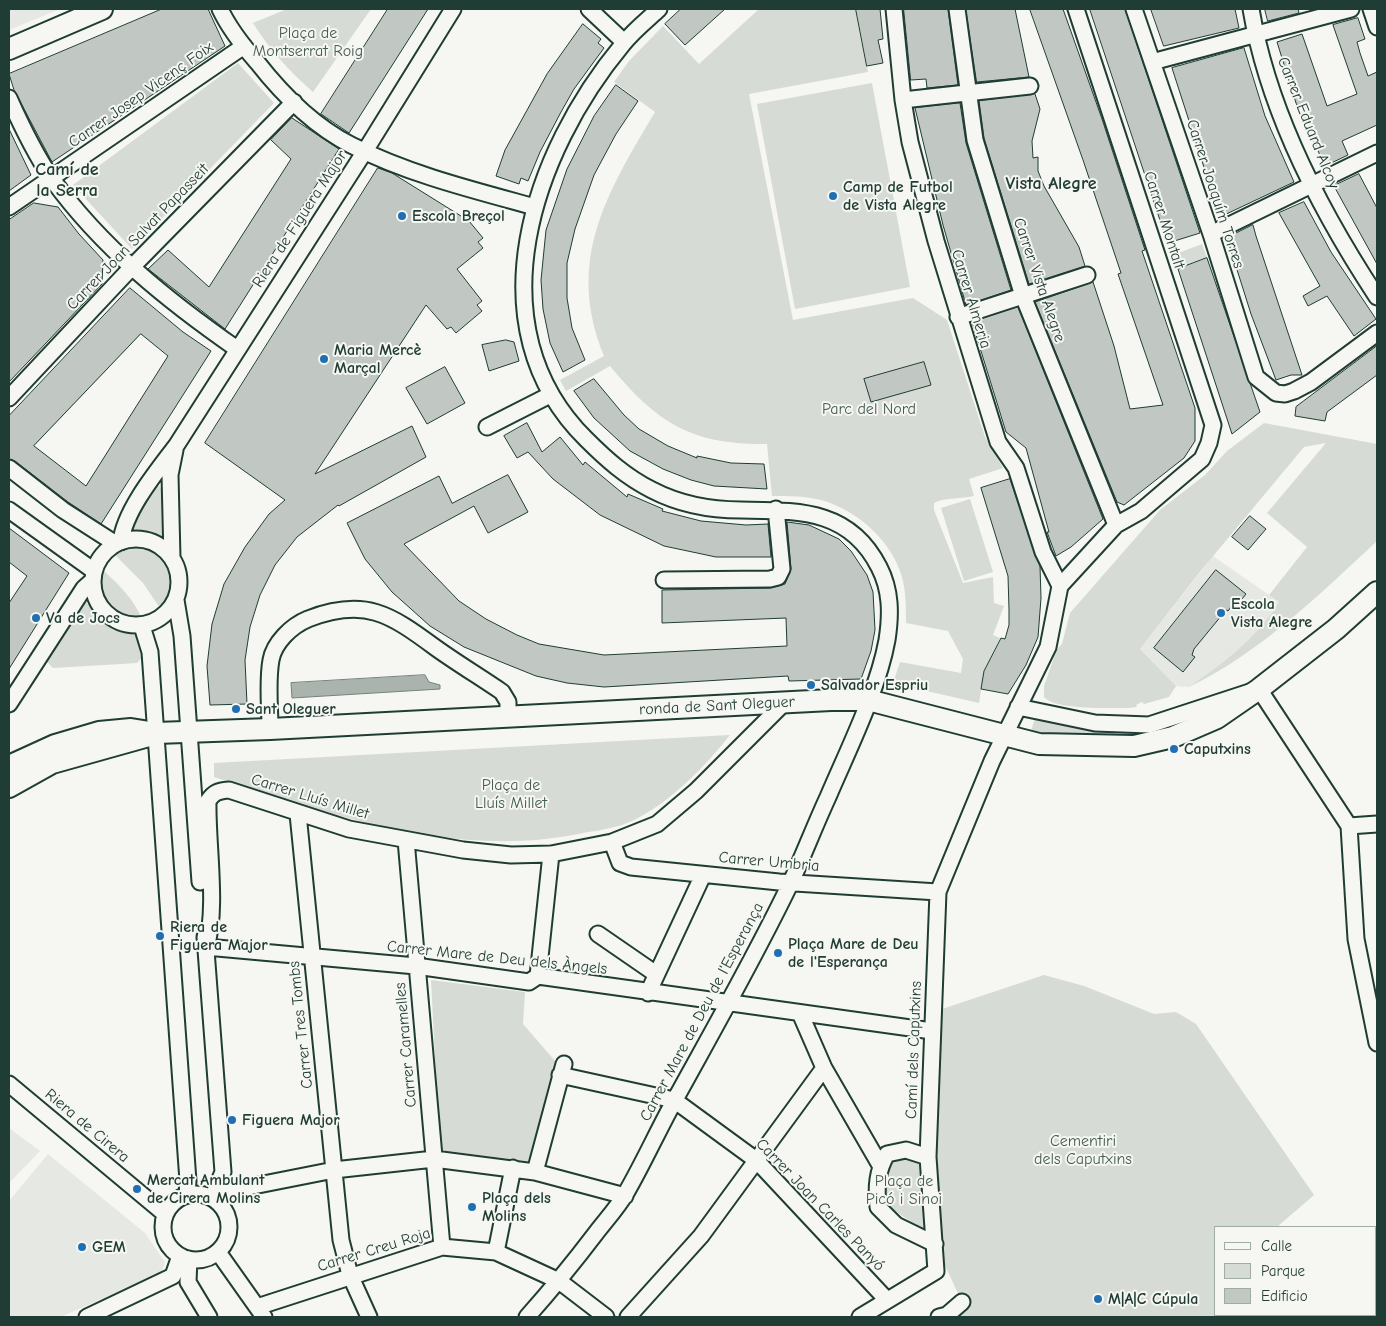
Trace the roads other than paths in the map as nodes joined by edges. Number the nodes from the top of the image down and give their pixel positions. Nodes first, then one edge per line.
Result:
1 (102, 9) edge
2 (220, 9) edge
3 (453, 9) edge
4 (588, 9) edge
5 (659, 9) edge
6 (894, 9) edge
7 (957, 9) edge
8 (1076, 9) edge
9 (1134, 9) edge
10 (1251, 9) edge
11 (1350, 9) edge
12 (1371, 9) edge
13 (1377, 27) edge
14 (1257, 35) junction
15 (624, 42) junction
16 (244, 46) junction
17 (9, 49) edge
18 (1152, 62) junction
19 (1030, 86) dead end
20 (968, 93) junction
21 (9, 98) edge
22 (903, 100) junction
23 (294, 102) junction
24 (365, 151) junction
25 (1377, 153) edge
26 (52, 178) junction
27 (1312, 185) junction
28 (9, 207) edge
29 (535, 207) junction
30 (1211, 234) junction
31 (131, 268) junction
32 (1087, 275) dead end
33 (1023, 296) junction
34 (1377, 297) edge
35 (958, 317) junction
36 (1377, 332) edge
37 (237, 348) junction
38 (550, 394) junction
39 (9, 398) edge
40 (487, 427) dead end
41 (176, 446) junction
42 (9, 468) edge
43 (776, 509) junction
44 (9, 510) edge
45 (1116, 524) junction
46 (119, 543) junction
47 (172, 558) junction
48 (94, 575) junction
49 (664, 580) dead end
50 (1060, 586) junction
51 (1377, 592) edge
52 (176, 600) junction
53 (142, 626) junction
54 (1260, 689) junction
55 (11, 696) edge
56 (868, 700) junction
57 (785, 702) junction
58 (1018, 707) junction
59 (508, 716) junction
60 (270, 729) junction
61 (188, 731) junction
62 (156, 733) junction
63 (1005, 736) junction
64 (9, 766) edge
65 (9, 787) edge
66 (298, 814) junction
67 (1377, 824) edge
68 (1349, 826) junction
69 (406, 840) junction
70 (612, 842) junction
71 (551, 854) junction
72 (703, 875) junction
73 (790, 883) junction
74 (938, 892) junction
75 (598, 934) dead end
76 (206, 947) junction
77 (311, 955) junction
78 (416, 966) junction
79 (656, 974) junction
80 (538, 976) junction
81 (648, 993) junction
82 (728, 1003) junction
83 (800, 1013) junction
84 (932, 1031) junction
85 (1377, 1043) edge
86 (824, 1068) junction
87 (9, 1084) edge
88 (674, 1100) junction
89 (928, 1157) junction
90 (434, 1159) junction
91 (756, 1160) junction
92 (880, 1165) junction
93 (513, 1168) junction
94 (334, 1170) junction
95 (534, 1172) junction
96 (187, 1195) junction
97 (624, 1196) junction
98 (215, 1200) junction
99 (165, 1214) junction
100 (935, 1244) junction
101 (442, 1247) junction
102 (218, 1252) junction
103 (496, 1252) junction
104 (184, 1258) junction
105 (350, 1275) junction
106 (559, 1281) junction
107 (887, 1300) junction
108 (962, 1302) dead end
109 (260, 1312) edge
110 (106, 1313) edge
111 (87, 1317) edge
112 (209, 1317) edge
113 (369, 1317) edge
114 (526, 1317) edge
115 (606, 1317) edge
116 (628, 1317) edge
117 (860, 1317) edge
118 (944, 1317) edge

1 - 17 street
2 - 16 street
3 - 24 street, Riera de Figuera Major
4 - 15 street
5 - 15 street, Carrer Mare de Deu de l'Esperança
6 - 22 street, Carrer Almeria
7 - 20 street, Carrer Vista Alegre
8 - 45 street, Carrer Montalt
9 - 18 street, Carrer Joaquím Torres
10 - 14 street, Carrer Eduard Alcoy
11 - 14 street
12 - 13 street
14 - 18 street
14 - 27 street, Carrer Eduard Alcoy
15 - 29 street, Carrer Mare de Deu de l'Esperança
16 - 23 street
16 - 26 street, Carrer Josep Vicenç Foix
18 - 30 street, Carrer Joaquím Torres
19 - 20 street
20 - 22 street
20 - 33 street, Carrer Vista Alegre
21 - 26 street
22 - 35 street, Carrer Almeria
23 - 24 street
23 - 31 street, Carrer Joan Salvat Papasseit
24 - 29 street
24 - 37 street, Riera de Figuera Major
25 - 27 street
26 - 28 street, Carrer Josep Vicenç Foix
26 - 31 street
27 - 30 street
27 - 34 street, Carrer Eduard Alcoy
29 - 38 street, Carrer Mare de Deu de l'Esperança
30 - 36 street, Carrer Joaquím Torres
31 - 37 street
31 - 39 street, Carrer Joan Salvat Papasseit
32 - 33 street
33 - 35 street
33 - 45 street, Carrer Vista Alegre
35 - 50 street, Carrer Almeria
37 - 41 street, Riera de Figuera Major
38 - 40 street
38 - 43 street, Carrer Mare de Deu de l'Esperança
41 - 46 street, Riera de Figuera Major
41 - 47 street
42 - 46 street
43 - 49 street
43 - 56 street, Carrer Mare de Deu de l'Esperança
44 - 48 street
45 - 50 street
46 - 47 street
46 - 48 street
47 - 52 street
48 - 53 street
48 - 55 street
50 - 58 street, Camí dels Caputxins
51 - 54 street, ronda de Sant Oleguer
52 - 53 street
52 - 61 street
53 - 62 street
54 - 58 street, ronda de Sant Oleguer
54 - 63 street, ronda de Sant Oleguer
54 - 68 street
56 - 57 street, ronda de Sant Oleguer
56 - 63 street, ronda de Sant Oleguer
56 - 73 street, Carrer Mare de Deu de l'Esperança
57 - 59 street, ronda de Sant Oleguer
57 - 70 street, Carrer Lluís Millet
58 - 63 street, Camí dels Caputxins
59 - 60 street, ronda de Sant Oleguer
59 - 60 street
60 - 61 street, ronda de Sant Oleguer
61 - 62 street, ronda de Sant Oleguer
61 - 76 street
62 - 64 street, ronda de Sant Oleguer
62 - 65 street, ronda de Sant Oleguer
62 - 96 street
63 - 74 street, Camí dels Caputxins
66 - 69 street, Carrer Lluís Millet
66 - 76 street, Carrer Lluís Millet
66 - 77 street, Carrer Tres Tombs
67 - 68 street
68 - 85 street
69 - 71 street, Carrer Lluís Millet
69 - 78 street, Carrer Caramelles
70 - 71 street, Carrer Lluís Millet
70 - 72 street, Carrer Umbria
71 - 80 street
72 - 73 street, Carrer Umbria
72 - 79 street
73 - 74 street, Carrer Umbria
73 - 82 street, Carrer Mare de Deu de l'Esperança
74 - 84 street, Camí dels Caputxins
75 - 79 street
76 - 77 street, Carrer Mare de Deu dels Àngels
76 - 98 street
77 - 78 street, Carrer Mare de Deu dels Àngels
77 - 94 street, Carrer Tres Tombs
78 - 80 street, Carrer Mare de Deu dels Àngels
78 - 90 street, Carrer Caramelles
79 - 81 street
80 - 81 street, Carrer Mare de Deu dels Àngels
81 - 82 street, Carrer Mare de Deu dels Àngels
82 - 83 street, Carrer Mare de Deu dels Àngels
82 - 88 street, Carrer Mare de Deu de l'Esperança
83 - 84 street, Carrer Mare de Deu dels Àngels
83 - 86 street
84 - 89 street, Camí dels Caputxins
86 - 91 street
86 - 92 street
87 - 99 street, Riera de Cirera
88 - 91 street, Carrer Joan Carles Panyó
88 - 95 street, Carrer Joan Carles Panyó
88 - 97 street, Carrer Mare de Deu de l'Esperança
89 - 92 street
89 - 100 street, Camí dels Caputxins
90 - 93 street
90 - 94 street
90 - 101 street, Carrer Caramelles
91 - 107 street, Carrer Joan Carles Panyó
91 - 116 street
92 - 100 street
93 - 95 street
93 - 103 street
94 - 98 street
94 - 105 street, Carrer Tres Tombs
95 - 97 street
96 - 98 street
96 - 99 street
97 - 106 street, Carrer Mare de Deu de l'Esperança
98 - 102 street
99 - 104 street
100 - 107 street, Camí dels Caputxins
101 - 103 street, Carrer Creu Roja
101 - 105 street, Carrer Creu Roja
102 - 104 street
102 - 109 street
103 - 106 street, Carrer Creu Roja
104 - 110 street
104 - 112 street
105 - 109 street, Carrer Creu Roja
105 - 113 street, Carrer Tres Tombs
106 - 114 street, Carrer Mare de Deu de l'Esperança
106 - 115 street, Carrer Creu Roja
107 - 117 street, Camí dels Caputxins
108 - 118 street
110 - 111 street

